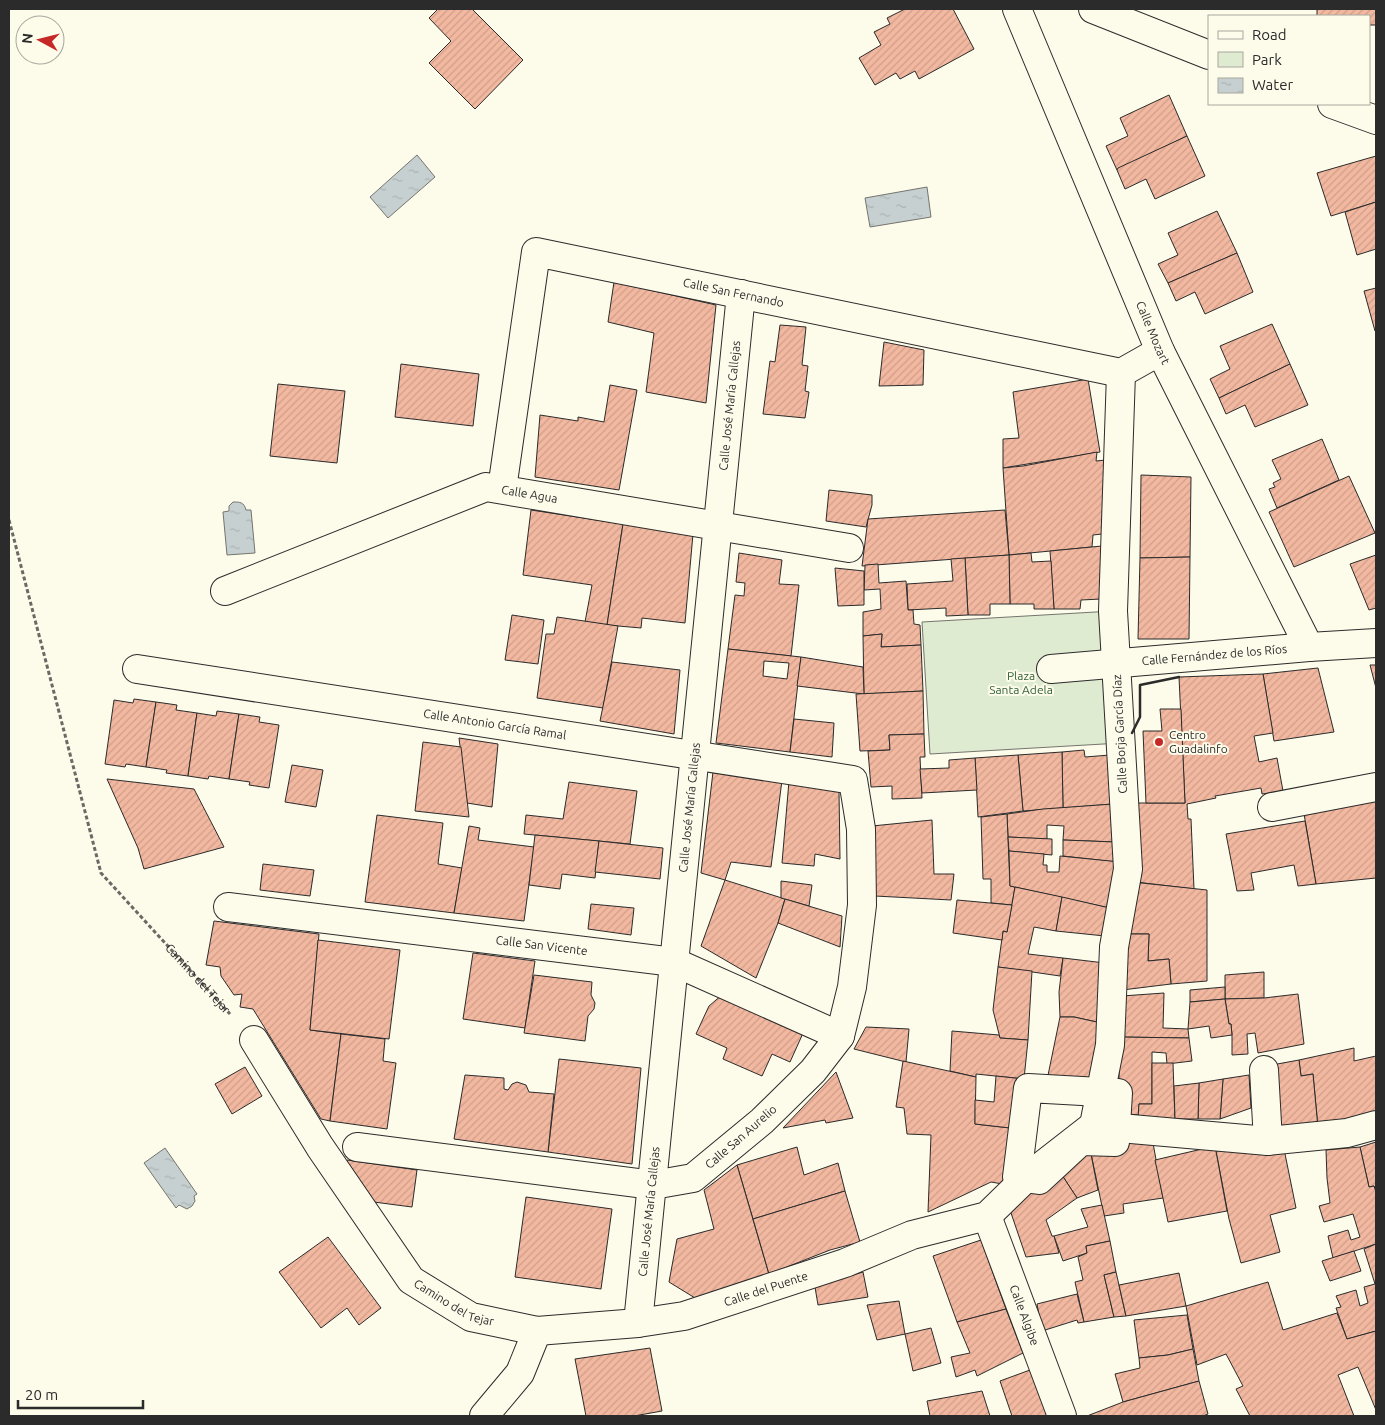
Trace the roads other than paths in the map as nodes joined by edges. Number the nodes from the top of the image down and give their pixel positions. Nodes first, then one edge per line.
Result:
1 (1017, 9) edge
2 (1093, 9) edge
3 (1208, 55) edge
4 (1335, 105) edge
5 (1376, 120) edge
6 (741, 294) junction
7 (1160, 351) junction
8 (1121, 373) junction
9 (502, 490) junction
10 (718, 526) junction
11 (849, 548) dead end
12 (225, 591) dead end
13 (1376, 643) edge
14 (1309, 647) junction
15 (1116, 663) junction
16 (137, 669) dead end
17 (1051, 669) dead end
18 (695, 754) junction
19 (853, 780) joint
20 (1376, 787) edge
21 (1272, 807) dead end
22 (228, 907) dead end
23 (674, 962) junction
24 (840, 1036) junction
25 (254, 1040) road end
26 (1264, 1070) dead end
27 (1101, 1092) junction
28 (1376, 1125) edge
29 (1105, 1127) junction
30 (1268, 1141) junction
31 (357, 1147) dead end
32 (1026, 1178) junction
33 (652, 1185) junction
34 (987, 1216) junction
35 (638, 1323) junction
36 (537, 1332) junction
37 (484, 1416) edge
38 (1062, 1416) edge

1 - 7 street, Calle Mozart
2 - 3 street
4 - 5 street
6 - 8 street, Calle San Fernando
6 - 9 street, Calle San Fernando
6 - 10 street, Calle José María Callejas
7 - 8 street
7 - 14 street, Calle Mozart
8 - 15 street, Calle Borja García Díaz
9 - 10 street, Calle Agua
9 - 12 street, Calle Agua
10 - 11 street, Calle Agua
10 - 18 street, Calle José María Callejas
13 - 14 street, Calle Fernández de los Ríos
14 - 15 street, Calle Fernández de los Ríos
15 - 17 street, Calle Fernández de los Ríos
15 - 27 street, Calle Borja García Díaz
16 - 18 street, Calle Antonio García Ramal
18 - 19 street, Calle Antonio García Ramal
18 - 23 street, Calle José María Callejas
19 - 24 street, Calle San Aurelio
20 - 21 street
22 - 23 street, Calle San Vicente
23 - 24 street, Calle San Vicente
23 - 33 street, Calle José María Callejas
24 - 33 street, Calle San Aurelio
25 - 36 street, Camino del Tejar
26 - 30 street
27 - 29 street
27 - 32 street
28 - 30 street
29 - 30 street
29 - 32 street
31 - 33 street, Calle San Aurelio
32 - 34 street
33 - 35 street, Calle José María Callejas
34 - 35 street, Calle del Puente
34 - 38 street, Calle Algibe
35 - 36 street, Calle del Puente
36 - 37 street

